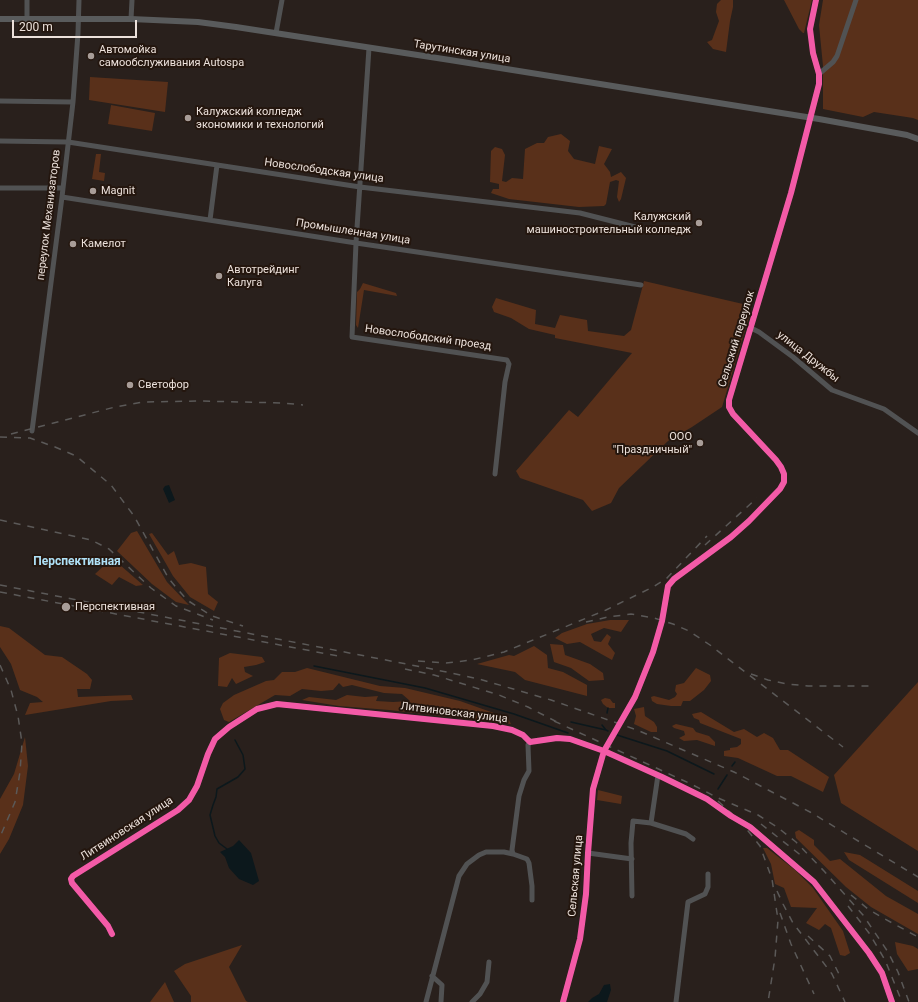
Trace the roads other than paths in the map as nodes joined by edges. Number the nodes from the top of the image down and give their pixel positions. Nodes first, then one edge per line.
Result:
1 (27, 0) edge
2 (79, 0) edge
3 (132, 0) edge
4 (282, 0) edge
5 (816, 0) edge
6 (856, 0) edge
7 (0, 19) edge
8 (27, 19) junction
9 (131, 19) junction
10 (79, 20) junction
11 (276, 33) junction
12 (369, 48) junction
13 (819, 74) junction
14 (0, 101) edge
15 (73, 102) junction
16 (810, 118) junction
17 (918, 139) edge
18 (0, 141) edge
19 (68, 142) junction
20 (217, 165) junction
21 (360, 187) junction
22 (0, 188) edge
23 (63, 188) junction
24 (62, 197) junction
25 (210, 220) junction
26 (643, 229) dead end
27 (356, 243) junction
28 (641, 285) dead end
29 (751, 328) junction
30 (32, 431) dead end
31 (918, 433) edge
32 (495, 474) dead end
33 (530, 742) junction
34 (604, 751) junction
35 (658, 775) junction
36 (651, 823) junction
37 (693, 839) dead end
38 (588, 853) junction
39 (513, 854) junction
40 (632, 859) junction
41 (708, 874) dead end
42 (632, 896) dead end
43 (532, 900) dead end
44 (112, 934) dead end
45 (489, 962) dead end
46 (432, 976) junction
47 (426, 1002) edge
48 (441, 1002) edge
49 (472, 1002) edge
50 (562, 1002) edge
51 (676, 1002) edge
52 (892, 1002) edge

1 - 8 street
2 - 10 street, переулок Механизаторов
3 - 9 street
4 - 11 street
5 - 13 street
6 - 13 street
7 - 8 main road, Тарутинская улица
8 - 10 main road, Тарутинская улица
9 - 10 main road, Тарутинская улица
9 - 11 main road, Тарутинская улица
10 - 15 street, переулок Механизаторов
11 - 12 main road, Тарутинская улица
12 - 16 main road, Тарутинская улица
12 - 21 street, Новослободский проезд
13 - 16 street, Сельский переулок
14 - 15 street
15 - 19 street, переулок Механизаторов
16 - 17 main road, Тарутинская улица
16 - 29 street, Сельский переулок
18 - 19 street, Новослободская улица
19 - 20 street, Новослободская улица
19 - 23 street, переулок Механизаторов
20 - 21 street, Новослободская улица
20 - 25 street
21 - 26 street, Новослободская улица
21 - 27 street, Новослободский проезд
22 - 23 street
23 - 24 street, переулок Механизаторов
24 - 25 street, Промышленная улица
24 - 30 street, переулок Механизаторов
25 - 27 street, Промышленная улица
27 - 28 street, Промышленная улица
27 - 32 street, Новослободский проезд
29 - 31 street, улица Дружбы
29 - 34 street, Сельский переулок
33 - 34 street
33 - 39 street
33 - 44 street, Литвиновская улица
34 - 35 street
34 - 38 street, Сельская улица
35 - 36 street
35 - 52 street
36 - 37 street
36 - 40 street
38 - 40 street
38 - 50 street, Сельская улица
39 - 43 street
39 - 46 street
40 - 42 street
41 - 51 street
45 - 49 street
46 - 47 street
46 - 48 street

